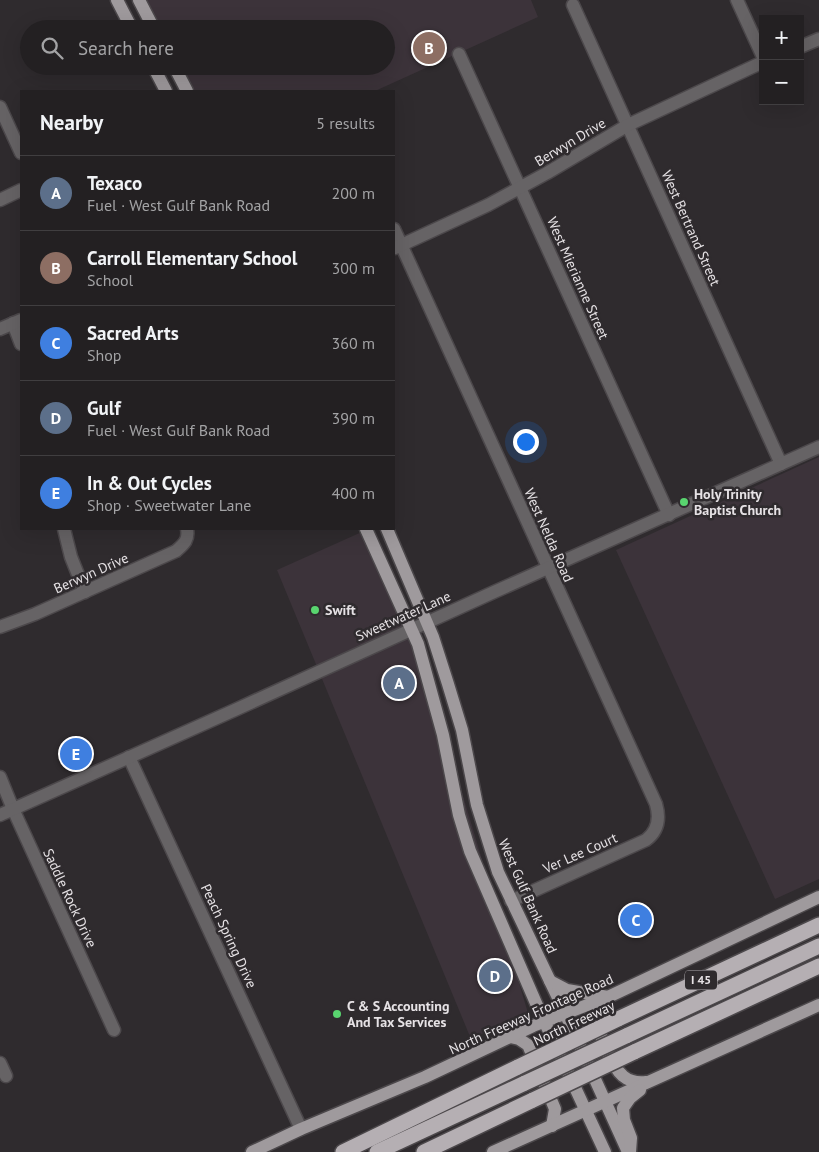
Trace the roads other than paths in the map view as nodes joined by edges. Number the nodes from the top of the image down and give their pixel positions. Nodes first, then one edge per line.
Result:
1 (117, 0) edge
2 (139, 0) edge
3 (737, 0) edge
4 (573, 5) dead end
5 (127, 20) edge
6 (149, 20) edge
7 (819, 39) edge
8 (804, 45) edge
9 (759, 48) edge
10 (459, 54) dead end
11 (759, 64) edge
12 (158, 75) edge
13 (179, 75) edge
14 (165, 90) edge
15 (186, 90) edge
16 (0, 107) edge
17 (628, 125) junction
18 (20, 151) edge
19 (520, 188) junction
20 (20, 190) edge
21 (0, 200) edge
22 (395, 234) edge
23 (398, 247) edge
24 (17, 322) edge
25 (0, 329) edge
26 (20, 338) edge
27 (819, 447) edge
28 (781, 464) junction
29 (669, 515) junction
30 (64, 530) edge
31 (366, 530) edge
32 (388, 530) edge
33 (187, 533) edge
34 (547, 568) junction
35 (85, 592) junction
36 (426, 623) junction
37 (0, 627) edge
38 (412, 630) junction
39 (129, 757) junction
40 (0, 777) edge
41 (13, 809) junction
42 (0, 815) edge
43 (634, 846) joint
44 (819, 897) edge
45 (511, 901) junction
46 (819, 925) edge
47 (819, 946) edge
48 (819, 967) edge
49 (548, 977) junction
50 (527, 980) junction
51 (608, 997) junction
52 (819, 1005) edge
53 (566, 1014) junction
54 (545, 1022) junction
55 (114, 1030) dead end
56 (510, 1037) junction
57 (0, 1063) edge
58 (6, 1076) dead end
59 (649, 1082) junction
60 (605, 1102) junction
61 (585, 1111) junction
62 (552, 1126) junction
63 (301, 1129) junction
64 (252, 1152) edge
65 (343, 1152) edge
66 (376, 1152) edge
67 (424, 1152) edge
68 (493, 1152) edge
69 (605, 1152) edge
70 (629, 1152) edge

1 - 5 main road
2 - 6 main road
3 - 9 street
4 - 17 street, West Bertrand Street
7 - 8 street
10 - 19 street, West Mierianne Street
11 - 17 street, Berwyn Drive
12 - 14 main road
13 - 15 main road
16 - 18 street
17 - 19 street, Berwyn Drive
17 - 28 street, West Bertrand Street
19 - 23 street, Berwyn Drive
19 - 29 street, West Mierianne Street
20 - 21 street
22 - 23 street, West Nelda Road
23 - 34 street, West Nelda Road
24 - 25 street
24 - 26 street
27 - 28 street, Sweetwater Lane
28 - 29 street, Sweetwater Lane
29 - 34 street, Sweetwater Lane
30 - 35 street
31 - 38 main road
32 - 36 main road, West Gulf Bank Road
33 - 35 street, Berwyn Drive
34 - 36 street, Sweetwater Lane
34 - 43 street, West Nelda Road
35 - 37 street, Berwyn Drive
36 - 38 street, Sweetwater Lane
36 - 45 main road, West Gulf Bank Road
38 - 39 street, Sweetwater Lane
38 - 50 main road
39 - 41 street, Sweetwater Lane
39 - 63 street, Peach Spring Drive
40 - 41 street, Saddle Rock Drive
41 - 42 street, Sweetwater Lane
41 - 55 street, Saddle Rock Drive
43 - 45 street, Ver Lee Court
44 - 51 main road, North Freeway Frontage Road
45 - 49 main road, West Gulf Bank Road
46 - 65 highway, North Freeway / I 45, bridge
47 - 66 highway, bridge
48 - 67 highway, bridge
49 - 50 main road
49 - 51 main road
49 - 53 main road, West Gulf Bank Road
50 - 54 main road
51 - 53 main road, North Freeway Frontage Road
51 - 59 main road
52 - 59 main road
53 - 54 main road, North Freeway Frontage Road
53 - 60 main road, West Gulf Bank Road
54 - 56 main road, North Freeway Frontage Road
54 - 61 main road
56 - 62 main road
56 - 63 main road, North Freeway Frontage Road
57 - 58 street
59 - 60 main road
59 - 70 main road
60 - 61 main road
60 - 70 main road, West Gulf Bank Road
61 - 62 main road
61 - 69 main road
62 - 68 main road
63 - 64 main road, North Freeway Frontage Road

